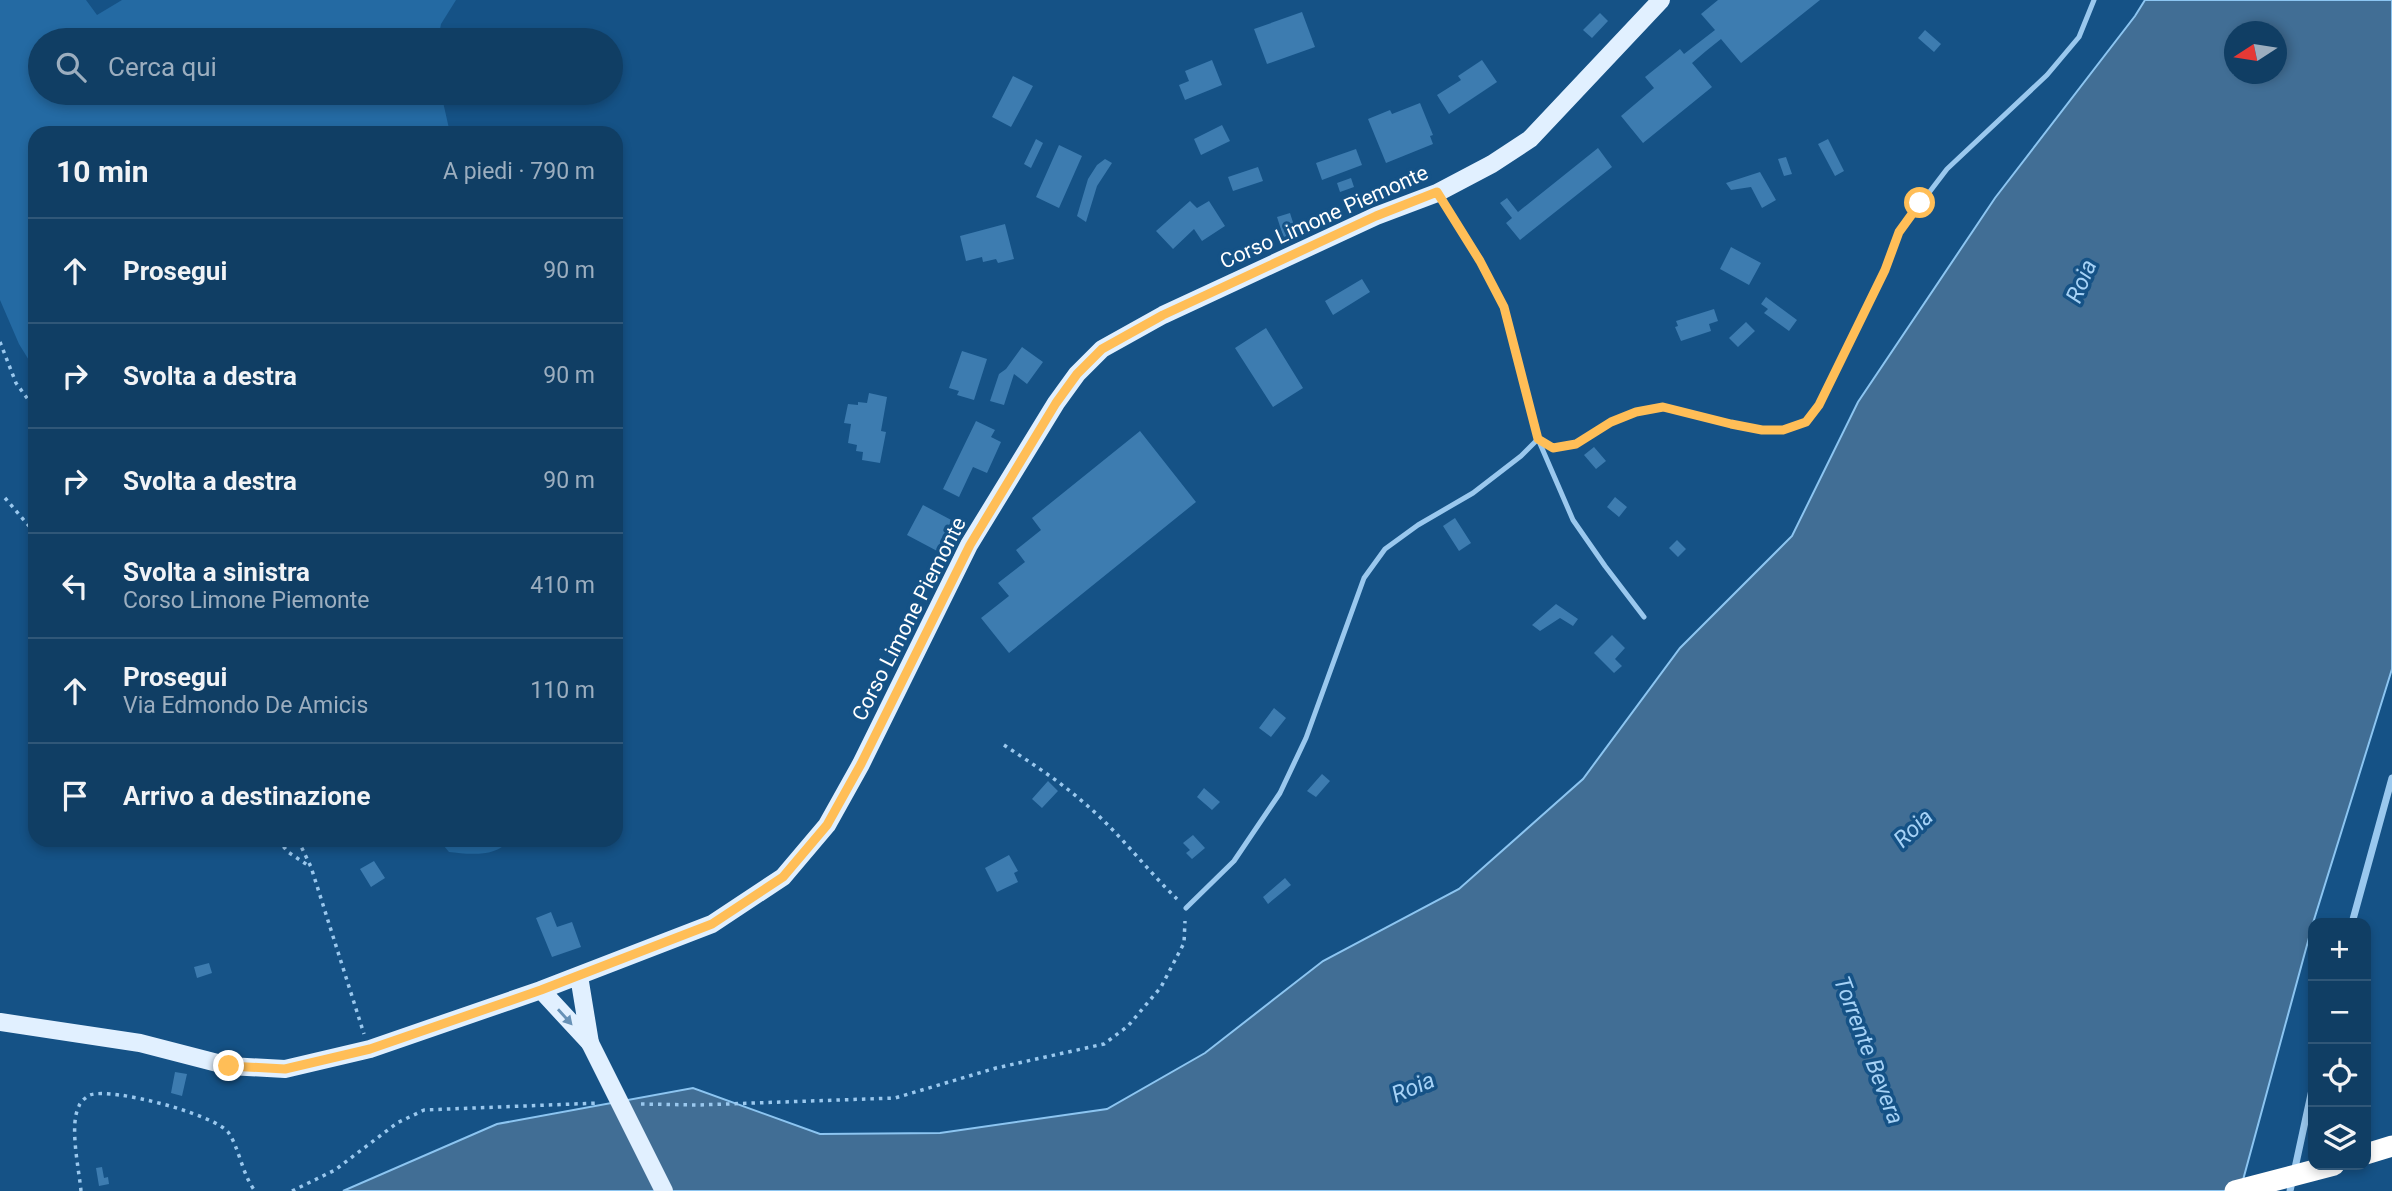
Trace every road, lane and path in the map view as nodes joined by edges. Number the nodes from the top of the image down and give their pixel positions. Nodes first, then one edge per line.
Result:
1 (1661, 0) edge
2 (2094, 0) edge
3 (1437, 192) junction
4 (0, 342) edge
5 (28, 399) edge
6 (1538, 439) junction
7 (5, 498) dead end
8 (28, 525) edge
9 (1644, 617) dead end
10 (1004, 745) dead end
11 (2392, 778) edge
12 (284, 847) edge
13 (302, 847) edge
14 (311, 867) junction
15 (1186, 908) junction
16 (2353, 918) edge
17 (579, 976) junction
18 (541, 990) junction
19 (0, 1022) edge
20 (590, 1043) junction
21 (370, 1049) junction
22 (608, 1103) dead end
23 (634, 1104) dead end
24 (2308, 1107) edge
25 (2392, 1146) edge
26 (2371, 1152) edge
27 (2315, 1170) edge
28 (81, 1191) edge
29 (254, 1191) edge
30 (292, 1191) edge
31 (664, 1191) edge
32 (2235, 1191) edge
33 (2290, 1191) edge

1 - 3 main road, Corso Limone Piemonte
2 - 6 lane
3 - 6 lane
3 - 17 main road, Corso Limone Piemonte
4 - 5 path
6 - 9 lane
6 - 15 lane
7 - 8 path
10 - 15 path
11 - 16 street
12 - 14 path
13 - 14 path
14 - 21 path
15 - 23 path
17 - 18 main road, Corso Limone Piemonte
17 - 20 main road
18 -> 20 main road
18 - 21 main road, Corso Limone Piemonte
19 - 21 main road, Corso Limone Piemonte
20 - 31 main road, bridge
22 - 30 path
24 - 33 street
25 - 26 highway
27 - 32 highway, bridge
28 - 29 path

